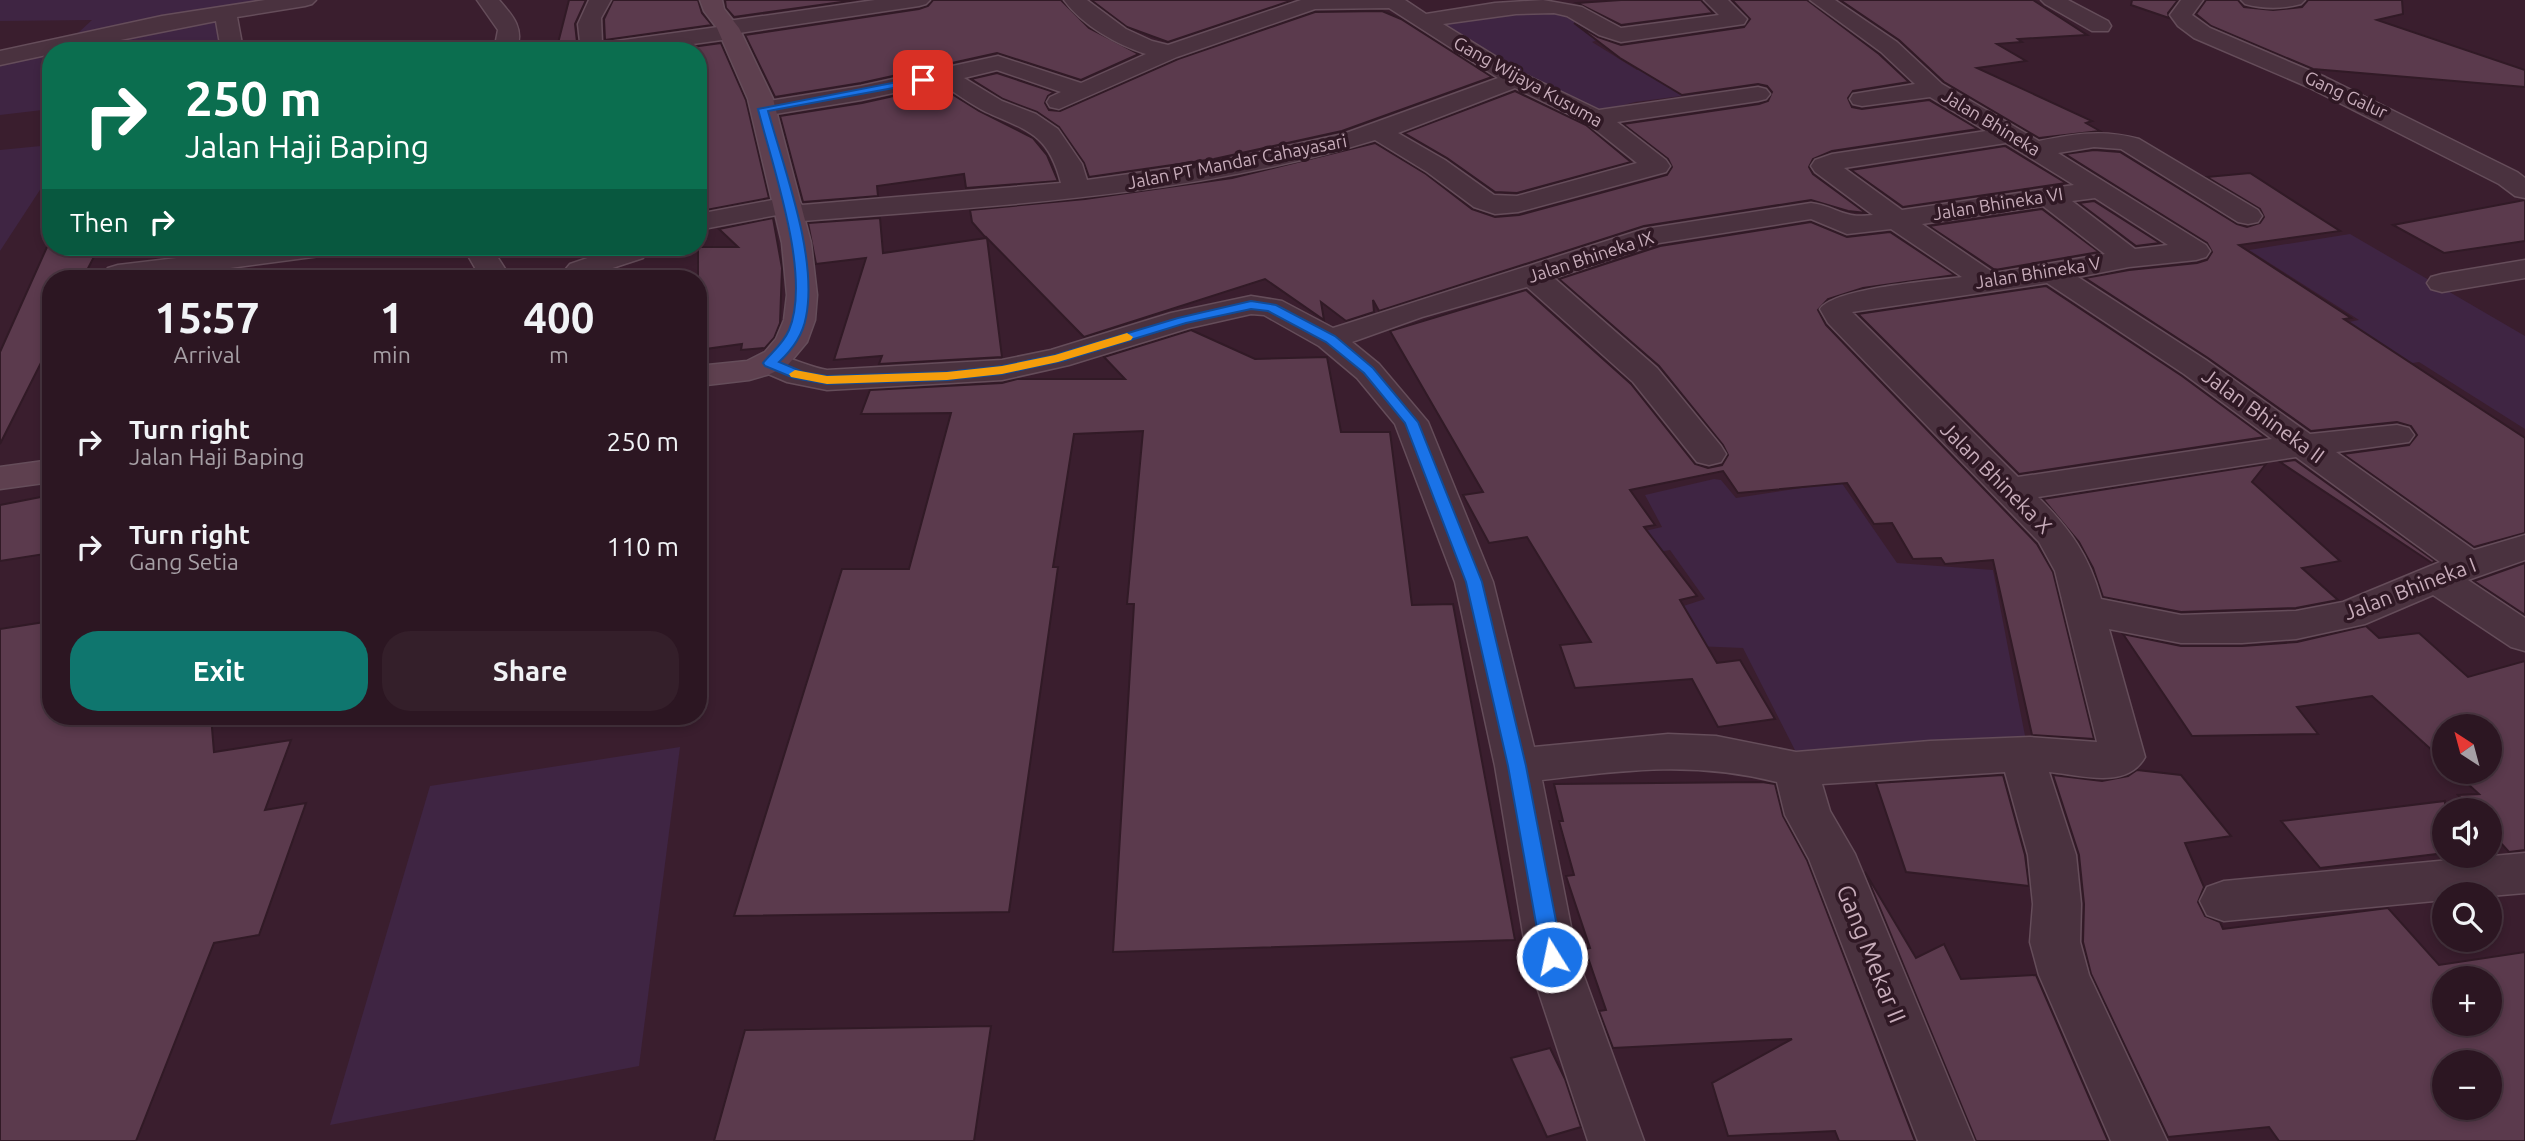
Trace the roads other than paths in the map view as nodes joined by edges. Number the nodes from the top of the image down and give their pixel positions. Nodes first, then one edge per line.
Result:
1 (305, 0) edge
2 (488, 0) edge
3 (600, 0) edge
4 (711, 0) edge
5 (919, 0) edge
6 (1074, 0) edge
7 (1715, 0) edge
8 (1821, 0) edge
9 (2052, 0) edge
10 (2192, 0) edge
11 (2218, 0) edge
12 (2252, 0) edge
13 (2294, 0) edge
14 (1394, 1) edge
15 (225, 13) junction
16 (1421, 22) junction
17 (2100, 26) dead end
18 (729, 30) junction
19 (74, 42) edge
20 (231, 42) edge
21 (510, 42) edge
22 (590, 42) edge
23 (668, 42) edge
24 (42, 49) edge
25 (1169, 52) junction
26 (0, 58) edge
27 (943, 75) junction
28 (1516, 79) junction
29 (1934, 89) junction
30 (1080, 91) junction
31 (1758, 94) dead end
32 (1862, 99) dead end
33 (763, 109) junction
34 (1596, 118) junction
35 (1027, 119) junction
36 (1377, 131) junction
37 (2010, 135) junction
38 (2034, 150) junction
39 (1076, 189) junction
40 (2099, 189) junction
41 (2525, 190) edge
42 (2048, 196) junction
43 (789, 209) junction
44 (707, 211) edge
45 (2248, 216) dead end
46 (1896, 219) junction
47 (266, 256) edge
48 (616, 256) edge
49 (2129, 258) junction
50 (163, 270) edge
51 (580, 270) dead end
52 (2525, 270) edge
53 (2052, 273) junction
54 (1532, 276) junction
55 (1988, 282) junction
56 (2442, 283) dead end
57 (1846, 303) joint
58 (1330, 339) junction
59 (770, 363) junction
60 (707, 375) edge
61 (2396, 435) dead end
62 (2304, 445) junction
63 (1709, 454) dead end
64 (42, 472) edge
65 (0, 478) edge
66 (2008, 490) junction
67 (2525, 547) edge
68 (2453, 572) junction
69 (2085, 610) junction
70 (2525, 637) edge
71 (2025, 755) junction
72 (1517, 766) junction
73 (1796, 769) junction
74 (2525, 873) edge
75 (2224, 901) dead end
76 (1616, 1141) edge
77 (1947, 1141) edge
78 (2139, 1141) edge

1 - 15 street
2 - 21 street
3 - 22 street
4 - 18 street
5 - 18 street
6 - 25 street
7 - 16 street
8 - 29 street, Jalan Bhineka
9 - 17 street
10 - 11 street, Gang Galur
10 - 41 street, Gang Galur
12 - 13 street
14 - 16 street, Gang Wijaya Kusuma
14 - 25 street
15 - 19 street
15 - 20 street
16 - 28 street, Gang Wijaya Kusuma
18 - 23 street
18 - 33 street
24 - 26 street
25 - 30 street
27 - 30 street
27 - 33 street
27 - 35 street
28 - 34 street, Gang Wijaya Kusuma
28 - 36 street, Jalan PT Mandar Cahayasari
29 - 32 street
29 - 37 street, Jalan Bhineka
30 - 35 street
31 - 34 street
33 - 43 street
34 - 36 street, Gang Wijaya Kusuma
35 - 39 street
36 - 39 street, Jalan PT Mandar Cahayasari
37 - 38 street, Jalan Bhineka
37 - 46 street
38 - 40 street, Jalan Bhineka
38 - 45 street
39 - 43 street, Jalan PT Mandar Cahayasari
40 - 42 street, Jalan Bhineka VI
40 - 49 street, Jalan Bhineka
42 - 46 street, Jalan Bhineka VI
42 - 49 street, Jalan Bhineka V
43 - 44 street, Jalan PT Mandar Cahayasari
43 - 59 street
46 - 54 street, Jalan Bhineka IX
46 - 55 street
47 - 50 street
48 - 51 street
49 - 53 street, Jalan Bhineka V
52 - 56 street
53 - 55 street, Jalan Bhineka V
53 - 62 street, Jalan Bhineka II
54 - 58 street, Jalan Bhineka IX
54 - 63 street
55 - 57 street, Jalan Bhineka V
57 - 66 street, Jalan Bhineka X
58 - 59 street
58 - 72 street
59 - 60 street
61 - 62 street
62 - 66 street
62 - 68 street, Jalan Bhineka II
64 - 65 street
66 - 69 street, Jalan Bhineka X
67 - 68 street, Jalan Bhineka I
68 - 69 street, Jalan Bhineka I
68 - 70 street, Jalan Bhineka II
69 - 71 street, Jalan Bhineka X
71 - 73 street
71 - 78 street
72 - 73 street
72 - 76 street
73 - 77 street, Gang Mekar II
74 - 75 street

